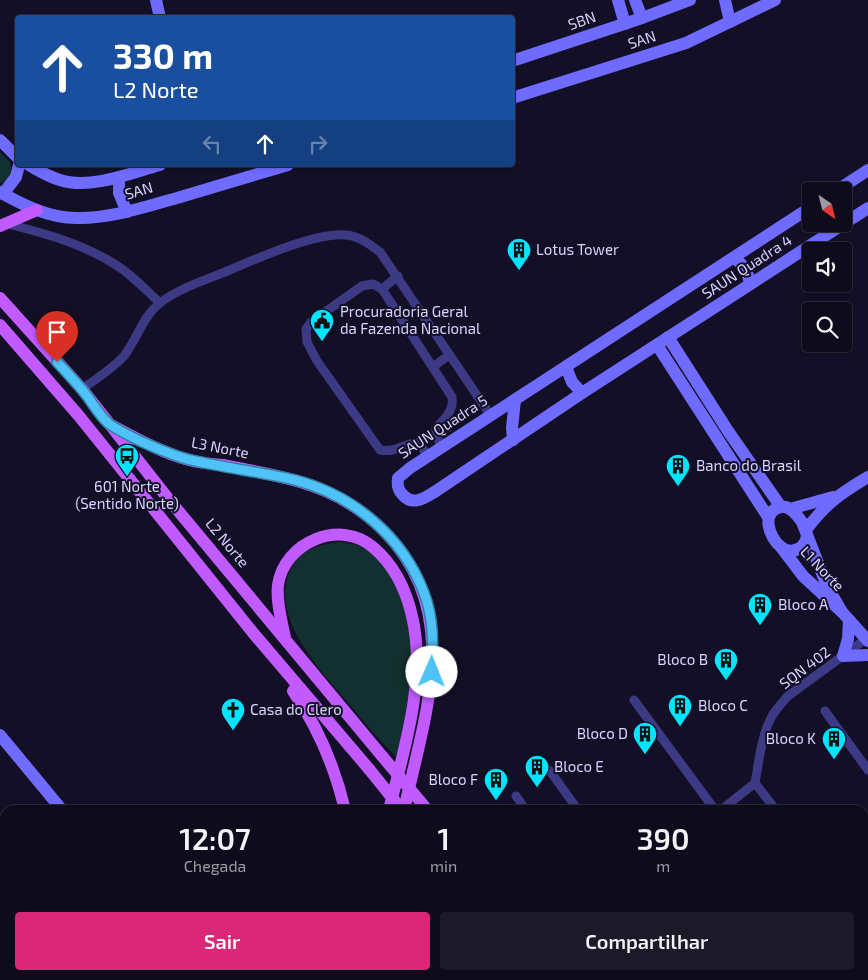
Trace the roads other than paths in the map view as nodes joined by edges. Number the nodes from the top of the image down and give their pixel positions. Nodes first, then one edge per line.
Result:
1 (156, 0) edge
2 (618, 0) edge
3 (635, 0) edge
4 (690, 0) edge
5 (725, 0) edge
6 (775, 0) edge
7 (159, 15) edge
8 (642, 18) junction
9 (730, 22) junction
10 (625, 24) junction
11 (515, 60) edge
12 (515, 97) edge
13 (0, 140) edge
14 (15, 155) edge
15 (18, 167) edge
16 (32, 167) edge
17 (153, 167) edge
18 (271, 168) edge
19 (868, 170) edge
20 (119, 177) junction
21 (850, 182) edge
22 (1, 193) edge
23 (868, 208) edge
24 (37, 210) junction
25 (127, 212) junction
26 (802, 213) edge
27 (2, 224) edge
28 (734, 258) junction
29 (398, 276) junction
30 (750, 284) junction
31 (382, 289) junction
32 (0, 298) edge
33 (160, 303) junction
34 (651, 312) joint
35 (0, 325) edge
36 (668, 338) junction
37 (657, 345) junction
38 (449, 355) junction
39 (566, 367) junction
40 (433, 368) junction
41 (82, 389) junction
42 (582, 393) junction
43 (515, 400) junction
44 (491, 416) junction
45 (108, 423) junction
46 (513, 440) junction
47 (443, 447) junction
48 (429, 457) junction
49 (868, 476) edge
50 (838, 495) junction
51 (786, 508) junction
52 (768, 517) junction
53 (807, 533) junction
54 (781, 546) junction
55 (846, 616) junction
56 (254, 634) junction
57 (286, 640) junction
58 (867, 640) edge
59 (868, 655) edge
60 (843, 656) junction
61 (634, 700) dead end
62 (825, 712) dead end
63 (0, 734) edge
64 (868, 770) edge
65 (550, 771) dead end
66 (755, 783) junction
67 (516, 796) dead end
68 (58, 805) edge
69 (343, 805) edge
70 (390, 805) edge
71 (399, 805) edge
72 (404, 805) edge
73 (423, 805) edge
74 (522, 805) edge
75 (574, 805) edge
76 (711, 805) edge
77 (727, 805) edge
78 (772, 805) edge

1 - 7 street
2 - 10 street
3 - 8 street
4 - 8 street, SBN
5 - 9 street
6 - 9 street, SAN
8 - 10 street, SBN
9 - 12 street, SAN
10 - 11 street, SBN
13 - 14 street
15 - 22 street
16 - 20 street
17 - 20 street
18 - 25 street, SAN
19 - 21 street
20 - 25 street
22 - 24 street, SAN
23 - 30 street, SAUN Quadra 4
24 - 25 street, SAN
24 - 27 main road
26 - 28 street, SAUN Quadra 4
27 - 33 street
28 - 30 street
28 - 34 street, SAUN Quadra 4
29 - 31 street
29 - 33 street
29 - 38 street
30 - 36 street, SAUN Quadra 4
31 - 40 street
31 - 48 street
32 - 41 main road, L2 Norte
33 - 41 street
34 - 39 street, SAUN Quadra 5
35 - 56 main road
36 - 37 street, SAUN Quadra 5
36 - 51 street
37 - 42 street, SAUN Quadra 5
37 - 52 street
38 - 40 street
38 - 44 street
39 - 42 street
39 - 43 street, SAUN Quadra 5
40 - 47 street
41 - 45 main road, L2 Norte
42 - 46 street, SAUN Quadra 5
43 - 44 street, SAUN Quadra 5
43 - 46 street
44 - 47 street, SAUN Quadra 5
45 - 57 main road, L2 Norte
45 - 72 main road, L3 Norte
46 - 48 street, SAUN Quadra 5
47 - 48 street, SAUN Quadra 5
49 - 50 street
50 - 51 street
50 - 53 street
51 - 52 street
51 - 53 street
52 - 54 street
53 - 54 street
53 - 55 street, L1 Norte
54 - 55 street, L1 Norte
55 - 58 street, L1 Norte
55 - 60 street
56 - 69 main road
56 - 71 main road, bridge
57 - 70 main road
57 - 73 main road, L2 Norte, bridge
58 - 60 street, SQN 402
59 - 60 street
60 - 66 street, SQN 402
61 - 76 street
62 - 64 street
63 - 68 street
65 - 75 street
66 - 77 street
66 - 78 street
67 - 74 street

